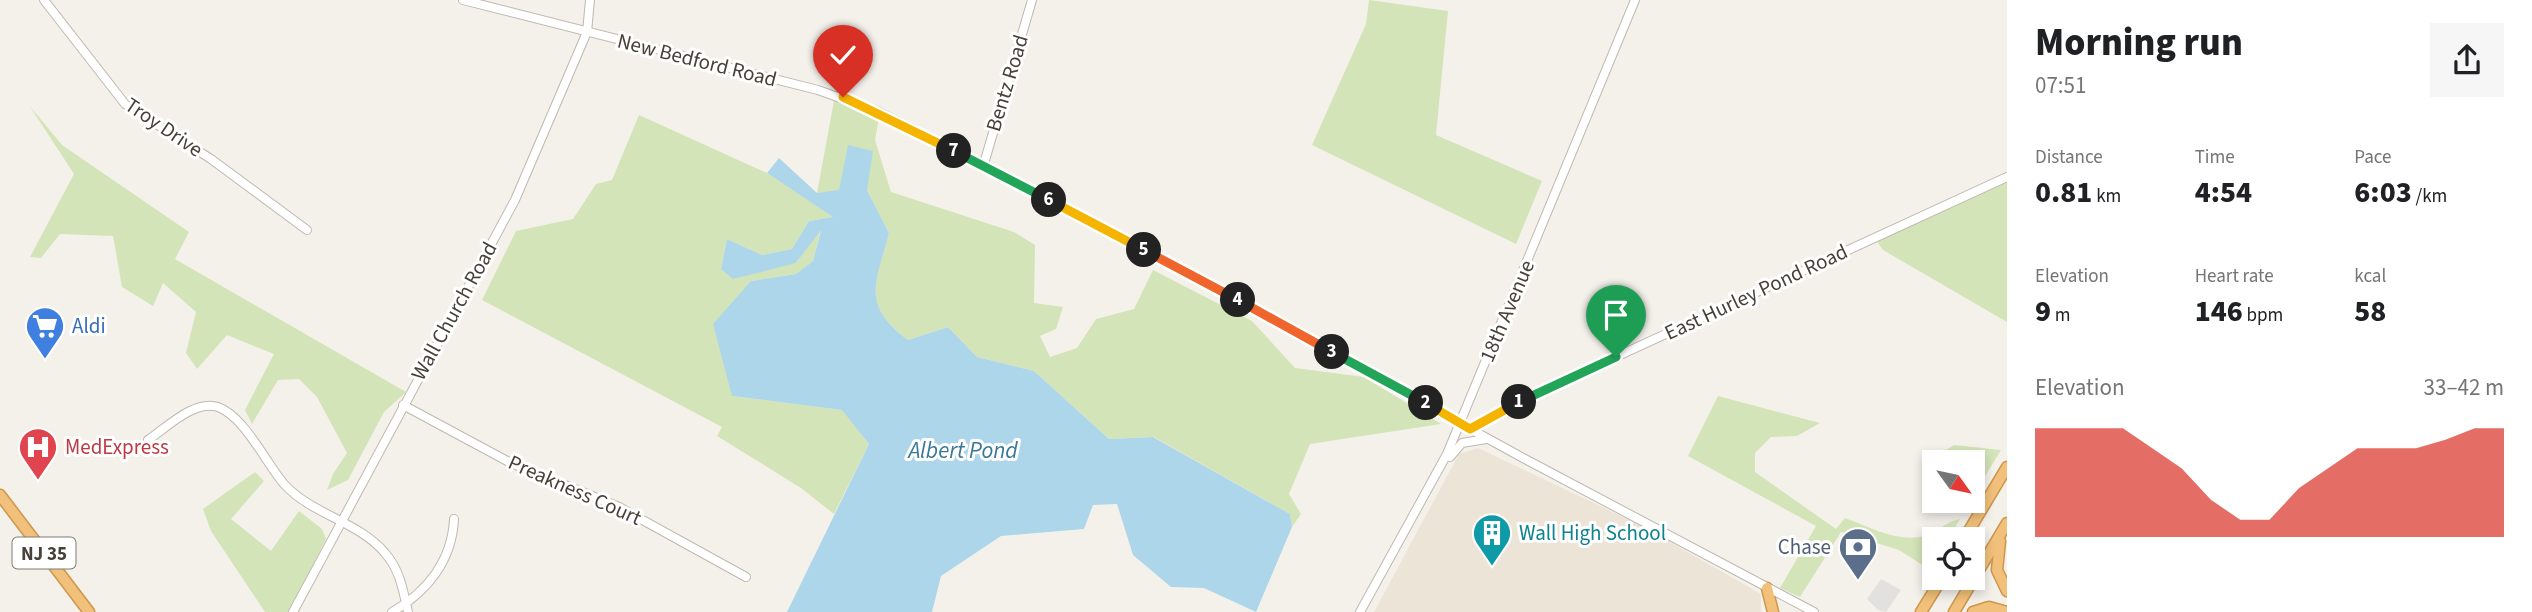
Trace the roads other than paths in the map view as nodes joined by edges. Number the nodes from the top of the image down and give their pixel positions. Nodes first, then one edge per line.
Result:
1 (44, 0) edge
2 (463, 0) edge
3 (590, 0) edge
4 (1032, 0) edge
5 (1635, 0) edge
6 (587, 32) junction
7 (983, 167) junction
8 (2007, 177) edge
9 (307, 230) dead end
10 (403, 405) junction
11 (1461, 422) junction
12 (1470, 429) junction
13 (1488, 439) junction
14 (148, 440) dead end
15 (2007, 467) edge
16 (1432, 482) junction
17 (0, 495) edge
18 (454, 519) dead end
19 (342, 522) junction
20 (2006, 526) edge
21 (1971, 527) edge
22 (746, 577) dead end
23 (1767, 588) junction
24 (1935, 590) edge
25 (2007, 591) edge
26 (407, 608) edge
27 (89, 612) edge
28 (293, 612) edge
29 (392, 612) edge
30 (1360, 612) edge
31 (1773, 612) edge
32 (1814, 612) edge
33 (1922, 612) edge
34 (1954, 612) edge
35 (1973, 612) edge
36 (2007, 612) edge

1 - 9 street, Troy Drive
2 - 6 street, New Bedford Road
3 - 6 street, Wall Church Road
4 - 7 street, Bentz Road
5 - 11 street, 18th Avenue
6 - 7 street, New Bedford Road
6 - 10 street, Wall Church Road
7 - 11 street, New Bedford Road
8 - 12 street, East Hurley Pond Road
10 - 19 street, Wall Church Road
10 - 22 street, Preakness Court
11 - 12 street, New Bedford Road
11 - 16 street, 18th Avenue
12 - 13 street, New Bedford Road
13 - 16 street
13 - 23 street, New Bedford Road
14 - 19 street
15 - 21 highway
16 - 30 street, 18th Avenue
17 - 27 highway, NJ 35
18 - 26 street
19 - 26 street
19 - 28 street, Wall Church Road
20 - 25 highway
20 - 34 highway
23 - 31 highway
23 - 32 street, New Bedford Road
24 - 33 highway
26 - 29 street
35 - 36 highway

